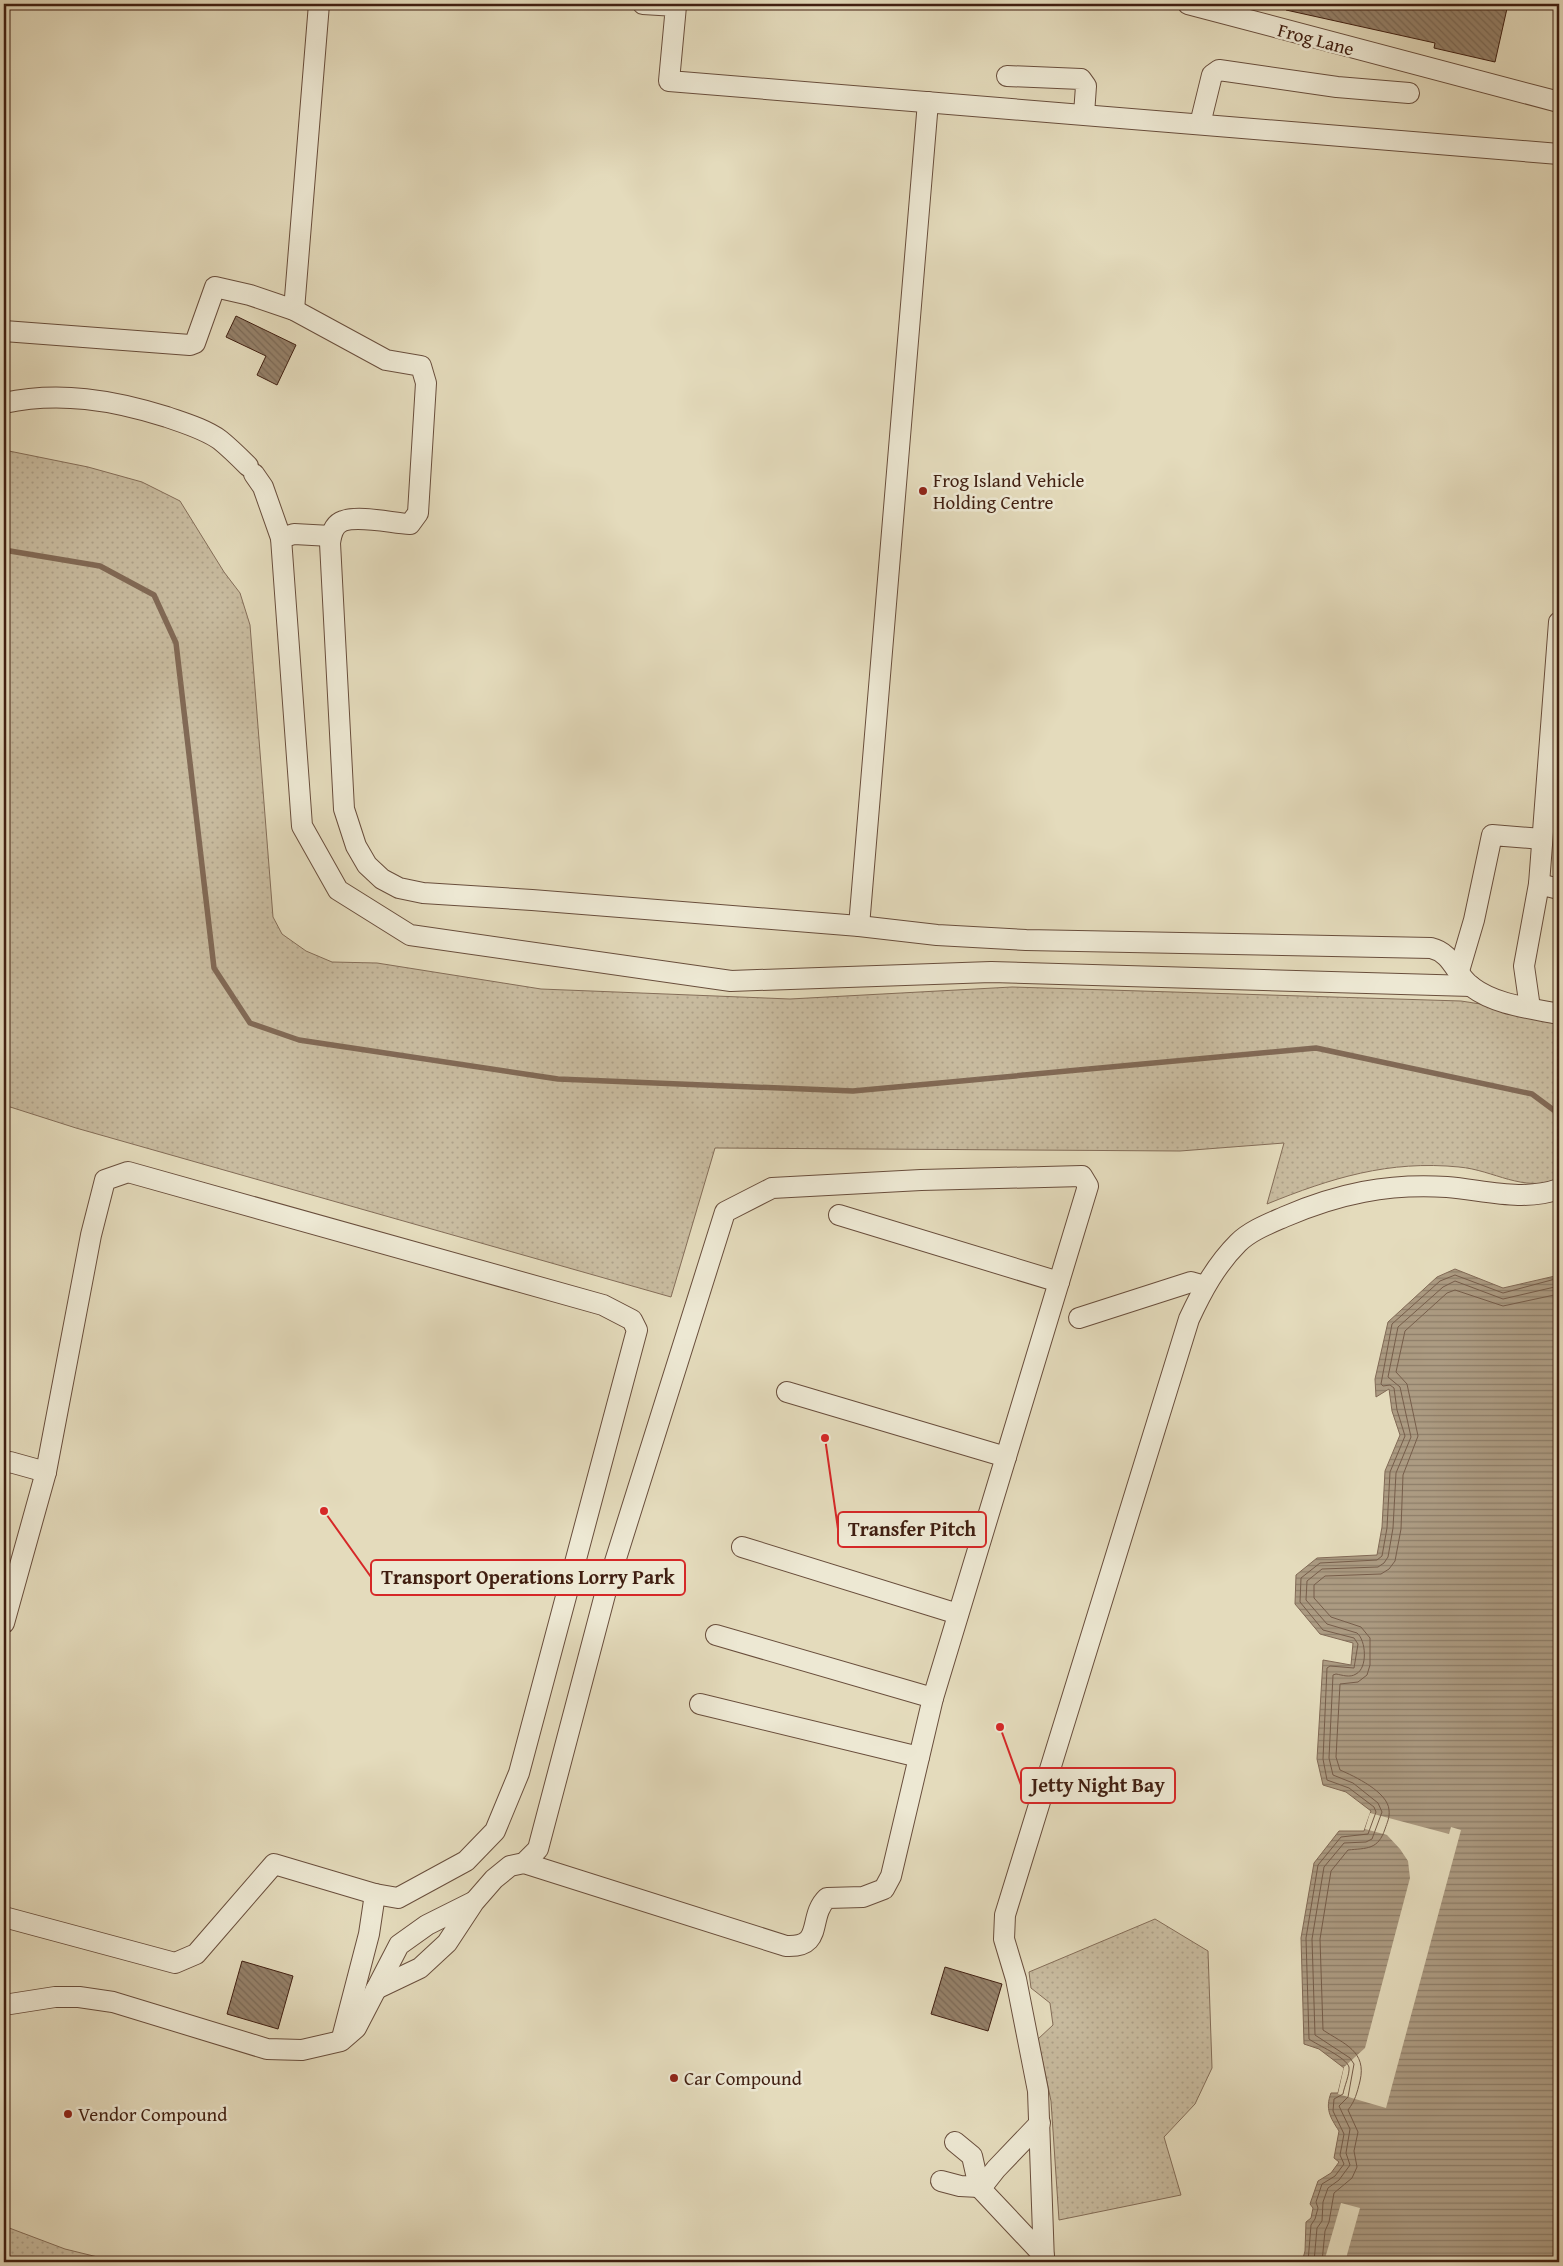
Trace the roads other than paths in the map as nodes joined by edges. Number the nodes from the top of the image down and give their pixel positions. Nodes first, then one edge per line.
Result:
1 (319, 4) edge
2 (643, 4) edge
3 (1188, 4) edge
4 (1007, 76) dead end
5 (1409, 93) dead end
6 (928, 102) junction
7 (1559, 102) edge
8 (1084, 114) junction
9 (1200, 124) junction
10 (1559, 154) edge
11 (294, 310) junction
12 (4, 331) edge
13 (4, 403) edge
14 (331, 536) junction
15 (281, 538) junction
16 (1559, 622) edge
17 (1542, 839) junction
18 (1539, 884) junction
19 (1559, 889) edge
20 (859, 926) junction
21 (1465, 979) junction
22 (1530, 1008) junction
23 (1559, 1014) edge
24 (1559, 1188) edge
25 (839, 1215) dead end
26 (1059, 1282) junction
27 (1205, 1286) junction
28 (1079, 1318) dead end
29 (787, 1392) dead end
30 (1006, 1457) junction
31 (4, 1464) edge
32 (46, 1472) junction
33 (742, 1547) dead end
34 (958, 1614) junction
35 (4, 1623) edge
36 (716, 1635) dead end
37 (933, 1698) junction
38 (700, 1704) dead end
39 (919, 1757) junction
40 (524, 1863) junction
41 (375, 1894) junction
42 (474, 1902) junction
43 (4, 1917) edge
44 (376, 1989) junction
45 (4, 2005) edge
46 (341, 2041) junction
47 (1040, 2123) junction
48 (955, 2142) dead end
49 (940, 2181) dead end
50 (980, 2187) junction
51 (1044, 2260) edge

1 - 11 street
2 - 6 street
3 - 7 street, Frog Lane
4 - 8 street
5 - 9 street
6 - 8 street
6 - 20 street
8 - 9 street
9 - 10 street
11 - 12 street
11 - 14 street
13 - 15 street
14 - 15 street
14 - 20 street
15 - 21 street
16 - 17 street
17 - 18 street
17 - 21 street
18 - 19 street
18 - 22 street
20 - 21 street
21 - 22 street
22 - 23 street
24 - 27 street
25 - 26 street
26 - 30 street
26 - 40 street
27 - 28 street
27 - 47 street
29 - 30 street
30 - 34 street
31 - 32 street
32 - 35 street
32 - 41 street
33 - 34 street
34 - 37 street
36 - 37 street
37 - 39 street
38 - 39 street
39 - 40 street
40 - 42 street
41 - 43 street
41 - 46 street
42 - 44 street
42 - 44 street
44 - 46 street
45 - 46 street
47 - 50 street
47 - 51 street
48 - 50 street
49 - 50 street
50 - 51 street

